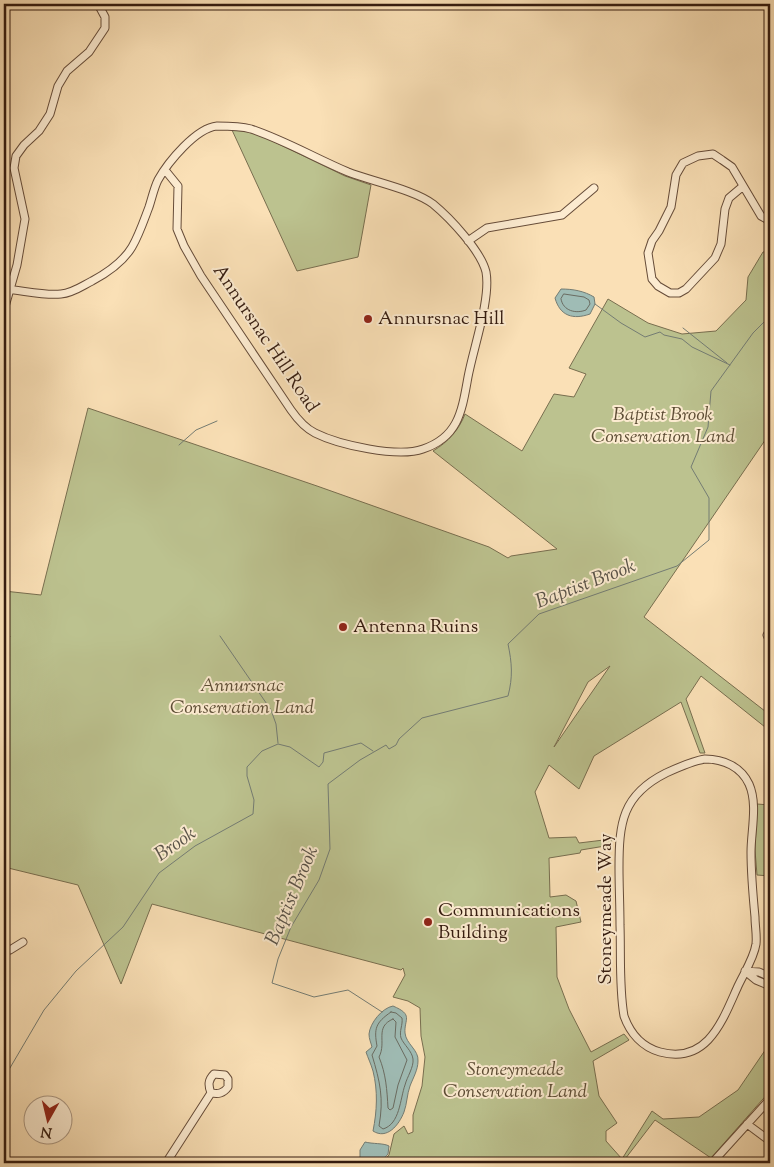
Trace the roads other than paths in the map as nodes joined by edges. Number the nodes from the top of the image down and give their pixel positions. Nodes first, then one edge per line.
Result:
1 (98, 4) edge
2 (165, 170) junction
3 (742, 186) junction
4 (594, 188) dead end
5 (770, 221) edge
6 (468, 241) junction
7 (7, 289) edge
8 (4, 310) edge
9 (770, 630) edge
10 (770, 642) edge
11 (23, 942) dead end
12 (4, 951) edge
13 (745, 971) junction
14 (770, 977) edge
15 (770, 986) edge
16 (211, 1093) dead end
17 (770, 1099) edge
18 (747, 1124) junction
19 (770, 1141) edge
20 (166, 1163) edge
21 (712, 1163) edge

1 - 7 street
2 - 6 street, Annursnac Hill Road
2 - 6 street, Annursnac Hill Road
2 - 7 street, Annursnac Hill Road
3 - 3 street
3 - 5 street
4 - 6 street
7 - 8 street
9 - 10 street
11 - 12 street
13 - 13 street, Stoneymeade Way
13 - 14 street
13 - 15 street
16 - 20 street
17 - 18 street
18 - 19 street
18 - 21 street

